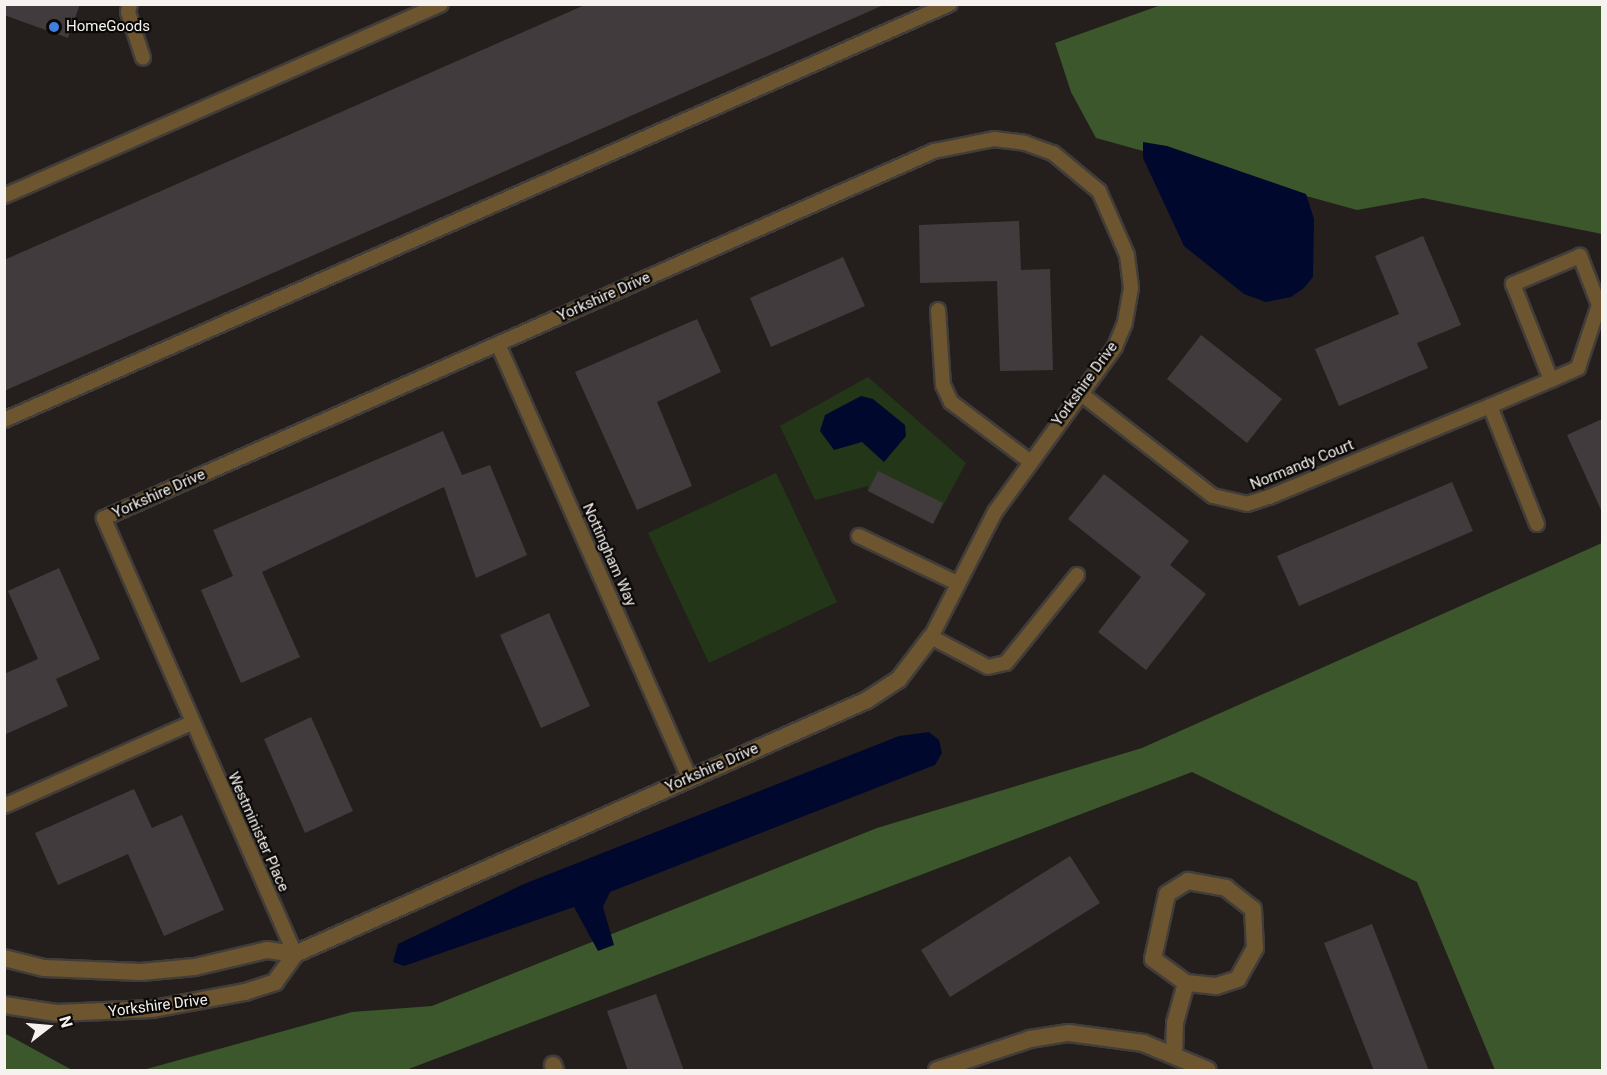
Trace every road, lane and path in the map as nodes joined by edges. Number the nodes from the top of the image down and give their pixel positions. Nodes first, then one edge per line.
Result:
1 (130, 4) edge
2 (441, 4) edge
3 (950, 4) edge
4 (143, 58) dead end
5 (4, 196) edge
6 (938, 310) dead end
7 (498, 344) junction
8 (1551, 380) junction
9 (1080, 393) junction
10 (1490, 406) junction
11 (4, 420) edge
12 (1028, 460) junction
13 (104, 519) joint
14 (1537, 524) dead end
15 (859, 536) dead end
16 (1077, 574) dead end
17 (955, 582) junction
18 (931, 637) junction
19 (191, 723) junction
20 (689, 778) junction
21 (4, 806) edge
22 (295, 954) junction
23 (4, 958) edge
24 (1186, 983) junction
25 (4, 1005) edge
26 (1174, 1054) junction
27 (937, 1071) edge
28 (1208, 1071) edge

1 - 4 lane
2 - 5 lane
3 - 11 lane
6 - 12 lane
7 - 9 lane, Yorkshire Drive
7 - 13 lane, Yorkshire Drive
7 - 20 lane, Nottingham Way
8 - 8 lane, Normandy Court
8 - 10 lane, Normandy Court
9 - 10 lane, Normandy Court
9 - 12 lane, Yorkshire Drive
10 - 14 lane
12 - 17 lane, Yorkshire Drive
13 - 19 lane, Westminister Place
15 - 17 lane
16 - 18 lane
17 - 18 lane, Yorkshire Drive
18 - 20 street, Yorkshire Drive
19 - 21 lane
19 - 22 lane, Westminister Place
20 - 22 street, Yorkshire Drive
22 - 23 street
22 - 25 street, Yorkshire Drive
24 - 24 street
24 - 26 street
26 - 27 street
26 - 28 street

